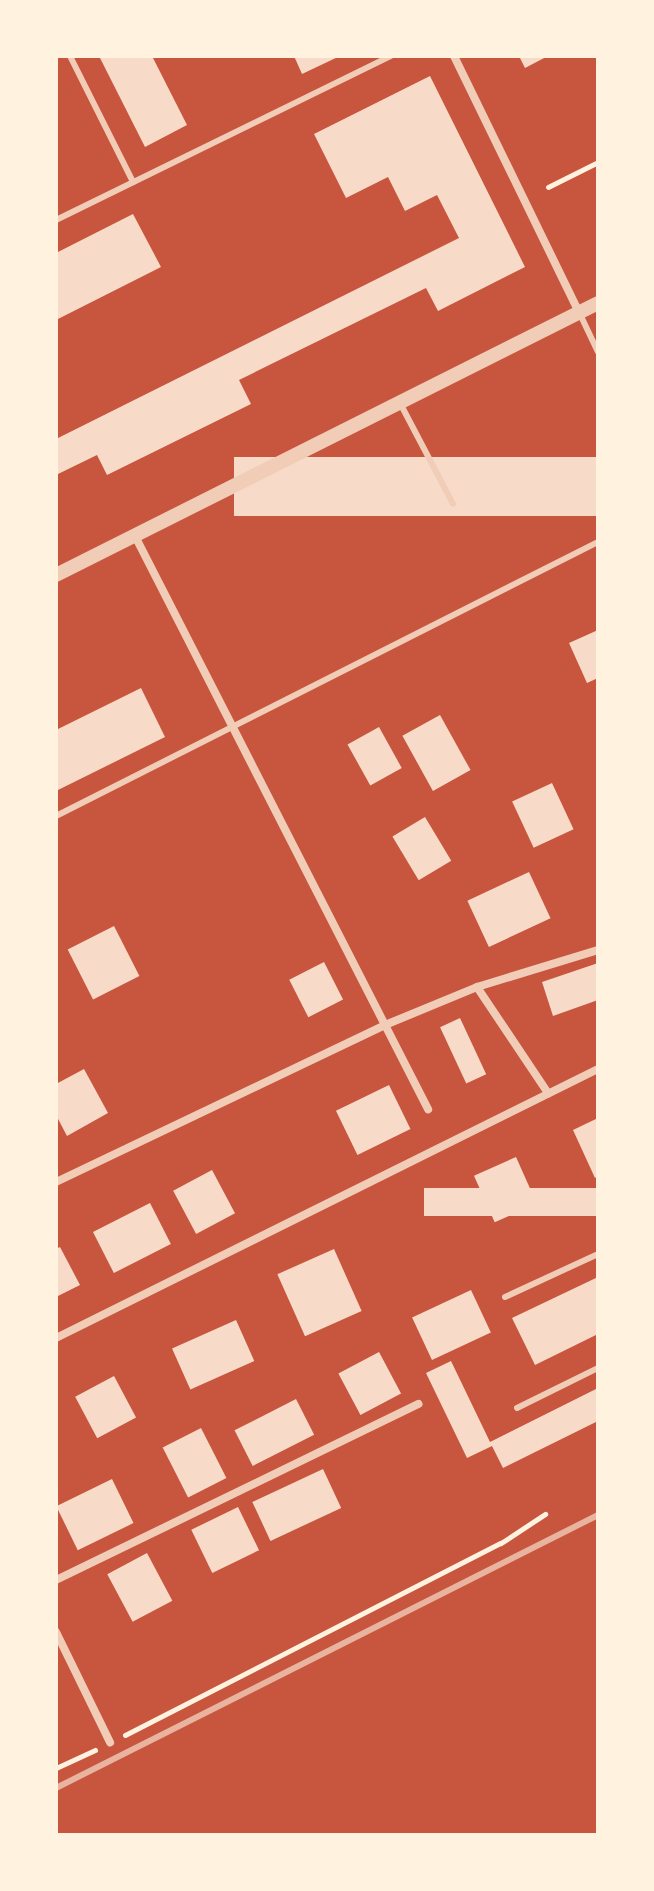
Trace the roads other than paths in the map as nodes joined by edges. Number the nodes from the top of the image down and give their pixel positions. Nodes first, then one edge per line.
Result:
1 (70, 56) edge
2 (391, 56) edge
3 (454, 56) edge
4 (133, 182) junction
5 (56, 220) edge
6 (598, 303) edge
7 (579, 312) junction
8 (598, 352) edge
9 (400, 403) junction
10 (453, 504) dead end
11 (135, 536) junction
12 (598, 542) edge
13 (56, 575) edge
14 (232, 725) junction
15 (56, 816) edge
16 (598, 950) edge
17 (477, 987) junction
18 (385, 1025) junction
19 (598, 1069) edge
20 (548, 1093) junction
21 (428, 1109) dead end
22 (56, 1182) edge
23 (598, 1254) edge
24 (505, 1297) dead end
25 (56, 1338) edge
26 (598, 1368) edge
27 (418, 1404) dead end
28 (517, 1408) dead end
29 (56, 1580) edge
30 (56, 1632) edge
31 (110, 1742) road end

1 - 4 lane
2 - 4 lane
3 - 7 street
4 - 5 lane
6 - 7 street
7 - 8 lane
7 - 9 street
9 - 10 lane
9 - 11 street
11 - 13 street
11 - 14 street
12 - 14 lane
14 - 15 lane
14 - 18 street
16 - 17 street
17 - 18 street
17 - 20 street
18 - 21 street
18 - 22 street
19 - 20 street
20 - 25 street
23 - 24 lane
26 - 28 lane
27 - 29 street
30 - 31 street

